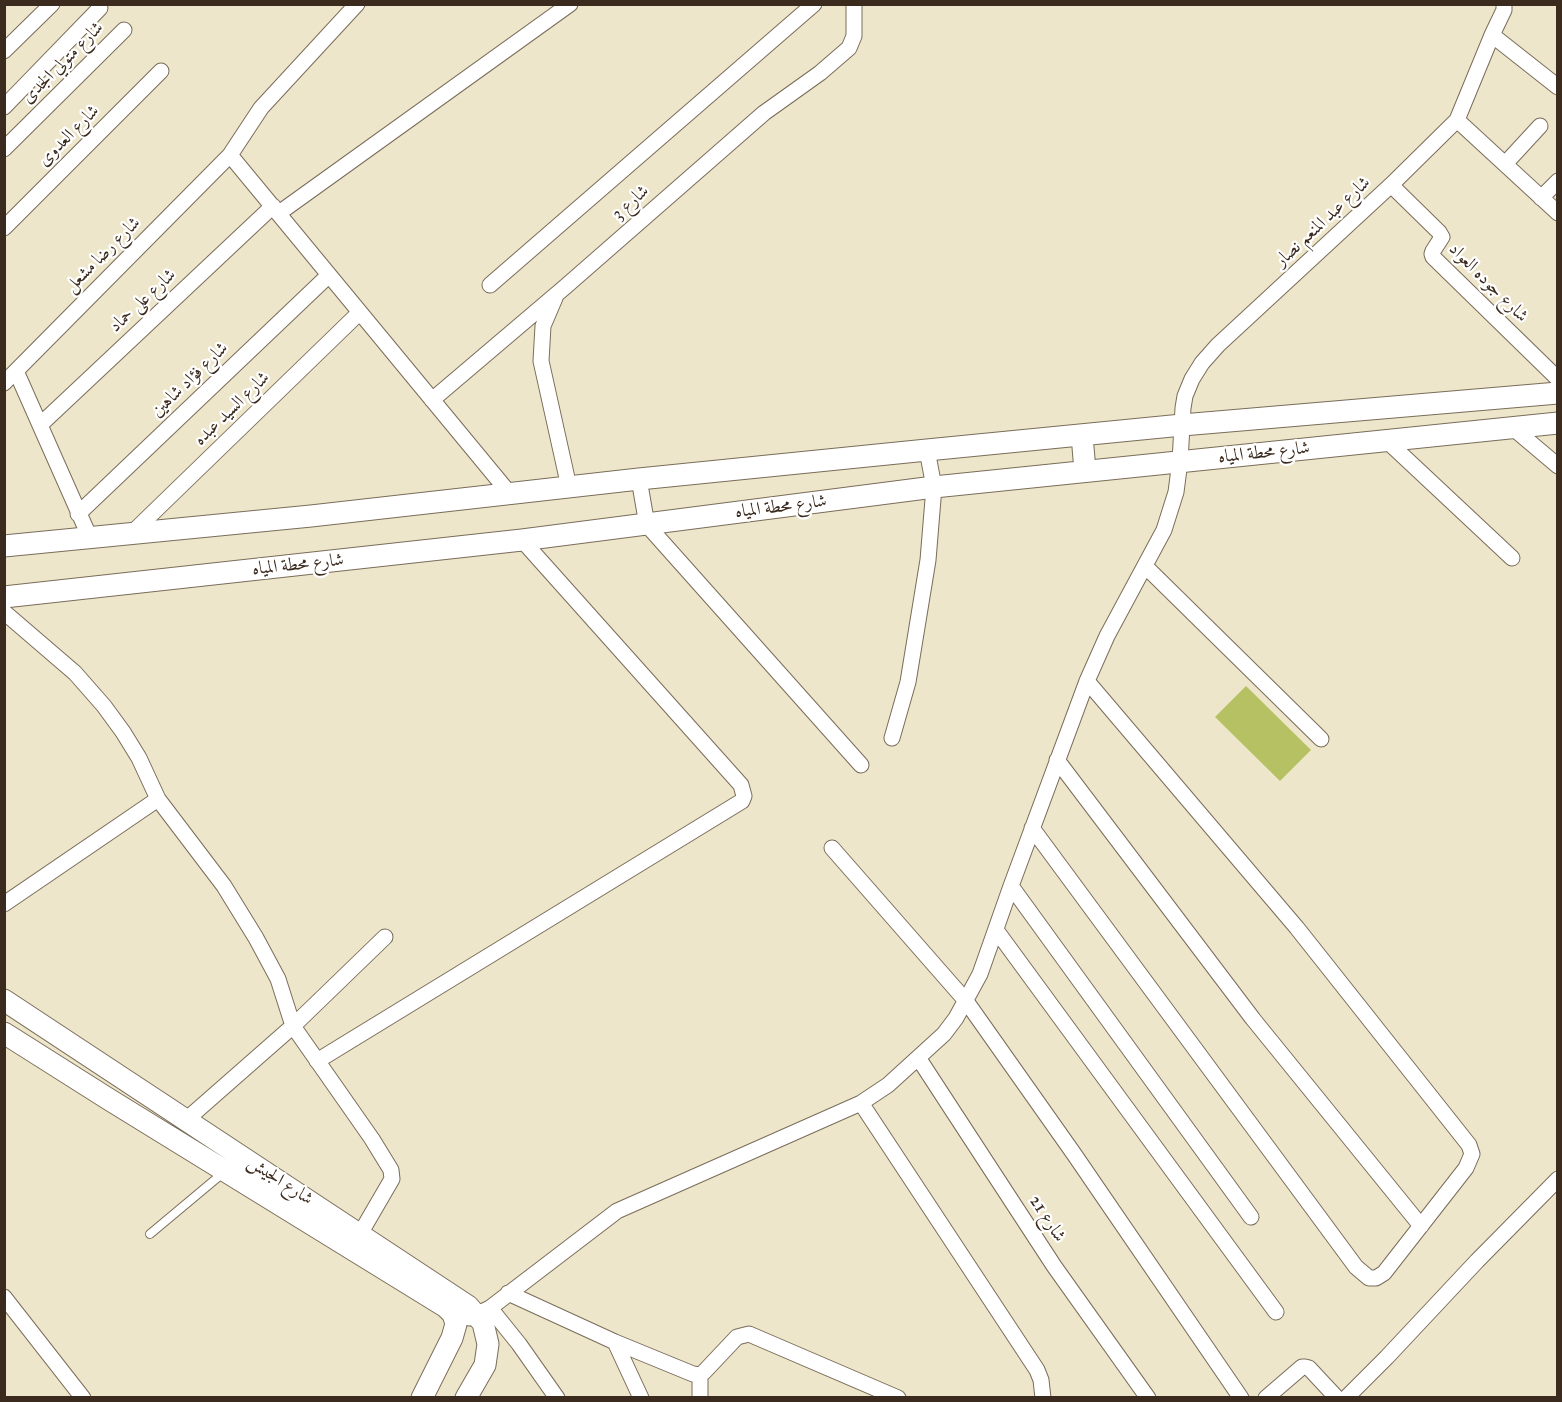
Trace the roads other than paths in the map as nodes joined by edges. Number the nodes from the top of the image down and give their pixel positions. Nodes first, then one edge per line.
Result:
1 (52, 4) edge
2 (357, 4) edge
3 (570, 4) edge
4 (814, 4) edge
5 (854, 4) edge
6 (1506, 6) edge
7 (100, 8) dead end
8 (124, 30) dead end
9 (1492, 35) junction
10 (4, 51) edge
11 (161, 71) dead end
12 (1557, 87) edge
13 (4, 107) edge
14 (1457, 120) junction
15 (1540, 126) dead end
16 (4, 149) edge
17 (230, 155) junction
18 (1504, 164) junction
19 (1557, 181) edge
20 (1391, 185) junction
21 (1541, 198) junction
22 (276, 209) junction
23 (1557, 213) edge
24 (4, 228) edge
25 (329, 275) junction
26 (490, 285) dead end
27 (565, 287) junction
28 (359, 313) junction
29 (16, 371) junction
30 (1557, 379) edge
31 (4, 383) edge
32 (1557, 393) edge
33 (432, 400) junction
34 (1557, 423) edge
35 (40, 425) junction
36 (1182, 425) junction
37 (1513, 428) junction
38 (1082, 435) junction
39 (1386, 440) junction
40 (927, 450) junction
41 (1180, 461) junction
42 (1557, 466) edge
43 (1085, 471) junction
44 (639, 479) junction
45 (569, 487) junction
46 (934, 487) junction
47 (510, 494) junction
48 (78, 514) junction
49 (647, 525) junction
50 (131, 534) junction
51 (90, 538) junction
52 (522, 540) junction
53 (4, 546) edge
54 (1512, 558) dead end
55 (1145, 566) junction
56 (4, 597) edge
57 (4, 612) edge
58 (1087, 681) junction
59 (892, 738) dead end
60 (1321, 739) dead end
61 (1058, 760) junction
62 (861, 765) dead end
63 (158, 799) junction
64 (1032, 828) junction
65 (832, 848) dead end
66 (1011, 886) junction
67 (4, 904) edge
68 (996, 930) junction
69 (386, 937) dead end
70 (4, 1000) edge
71 (966, 1001) junction
72 (292, 1026) junction
73 (4, 1033) edge
74 (919, 1059) junction
75 (317, 1061) junction
76 (123, 1078) junction
77 (110, 1101) junction
78 (861, 1103) junction
79 (186, 1120) junction
80 (225, 1172) junction
81 (1557, 1179) edge
82 (1251, 1217) dead end
83 (1421, 1226) junction
84 (150, 1234) dead end
85 (360, 1234) junction
86 (508, 1293) junction
87 (4, 1297) edge
88 (483, 1311) junction
89 (1276, 1312) dead end
90 (456, 1324) junction
91 (615, 1342) junction
92 (700, 1375) junction
93 (472, 1394) edge
94 (83, 1398) edge
95 (422, 1398) edge
96 (557, 1398) edge
97 (641, 1398) edge
98 (700, 1398) edge
99 (898, 1398) edge
100 (1042, 1398) edge
101 (1148, 1398) edge
102 (1241, 1398) edge
103 (1266, 1398) edge
104 (1337, 1398) edge
105 (1346, 1398) edge

1 - 10 street
2 - 17 street, شارع رضا مشعل
3 - 22 street, شارع على حماد
4 - 26 street
5 - 27 street, شارع 3
6 - 9 street, شارع عبد المنعم نصار
7 - 13 street
8 - 16 street, شارع متولي الجدى
9 - 12 street
9 - 14 street, شارع عبد المنعم نصار
11 - 24 street, شارع العدوى
14 - 18 street
14 - 20 street, شارع عبد المنعم نصار
15 - 18 street
17 - 22 street
17 - 29 street, شارع رضا مشعل
18 - 21 street
19 - 21 street
20 - 30 street, شارع جوده العواد
20 - 36 street, شارع عبد المنعم نصار
21 - 23 street
22 - 25 street
22 - 35 street, شارع على حماد
25 - 28 street
25 - 48 street, شارع فؤاد شاهين
27 - 33 street, شارع 3
27 - 45 street
28 - 33 street
28 - 50 street, شارع السيد عبده
29 - 31 street, شارع رضا مشعل
29 - 35 street
32 - 36 street, شارع محطة المياه
33 - 47 street
34 - 37 street, شارع محطة المياه
35 - 48 street
36 - 38 street, شارع محطة المياه
36 - 41 street, شارع عبد المنعم نصار
37 - 39 street, شارع محطة المياه
37 - 42 street
38 - 40 street, شارع محطة المياه
38 - 43 street
39 - 41 street, شارع محطة المياه
39 - 54 street
40 - 44 street, شارع محطة المياه
40 - 46 street
41 - 43 street, شارع محطة المياه
41 - 55 street, شارع عبد المنعم نصار
43 - 46 street, شارع محطة المياه
44 - 45 street, شارع محطة المياه
44 - 49 street
45 - 47 street, شارع محطة المياه
46 - 49 street, شارع محطة المياه
46 - 59 street
47 - 50 street, شارع محطة المياه
48 - 51 street
49 - 52 street, شارع محطة المياه
49 - 62 street
50 - 51 street, شارع محطة المياه
51 - 53 street, شارع محطة المياه
52 - 56 street, شارع محطة المياه
52 - 75 street
55 - 58 street, شارع عبد المنعم نصار
55 - 60 street
57 - 63 street
58 - 61 street, شارع عبد المنعم نصار
58 - 83 street
61 - 64 street, شارع عبد المنعم نصار
61 - 83 street
63 - 67 street
63 - 72 street
64 - 66 street, شارع عبد المنعم نصار
64 - 83 street
65 - 71 street
66 - 68 street, شارع عبد المنعم نصار
66 - 82 street
68 - 71 street, شارع عبد المنعم نصار
68 - 89 street
69 - 72 street
70 - 76 street, شارع الجيش
71 - 74 street, شارع عبد المنعم نصار
71 - 102 street
72 - 75 street
72 - 79 street
73 - 77 street, شارع الجيش
74 - 78 street, شارع عبد المنعم نصار
74 - 101 street, شارع 21
75 - 85 street
76 - 77 street
76 - 79 street, شارع الجيش
77 - 80 street, شارع الجيش
78 - 86 street, شارع عبد المنعم نصار
78 - 100 street
79 - 85 street, شارع الجيش
80 - 84 lane
80 - 90 street, شارع الجيش
81 - 105 street
85 - 88 street, شارع الجيش
86 - 88 street, شارع عبد المنعم نصار
86 - 91 street
87 - 94 street
88 - 90 street, شارع عبد المنعم نصار
88 - 93 street
88 - 96 street
90 - 95 street
91 - 92 street
91 - 97 street
92 - 98 street
92 - 99 street
103 - 104 street

